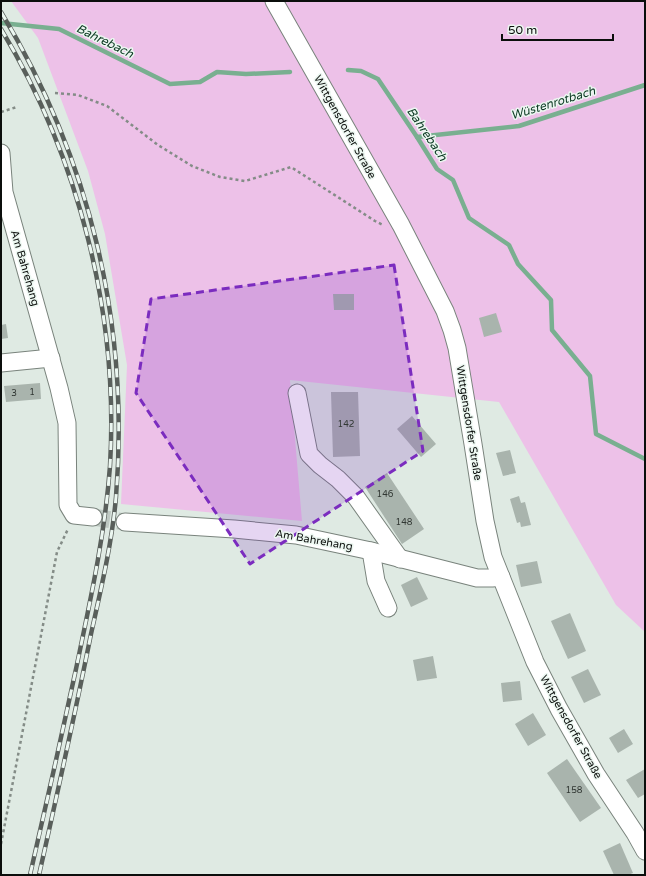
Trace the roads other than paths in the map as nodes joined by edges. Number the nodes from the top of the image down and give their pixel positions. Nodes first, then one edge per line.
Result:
1 (274, 1) edge
2 (1, 153) edge
3 (51, 358) junction
4 (1, 363) edge
5 (297, 393) dead end
6 (93, 517) tunnel mouth
7 (124, 522) tunnel mouth
8 (371, 551) junction
9 (400, 559) junction
10 (501, 577) junction
11 (388, 608) dead end
12 (645, 852) edge

1 - 10 street, Wittgensdorfer Straße
2 - 3 street, Am Bahrehang
3 - 4 street
3 - 6 street, Am Bahrehang
5 - 9 street
7 - 8 street, Am Bahrehang
8 - 9 street, Am Bahrehang
8 - 11 street
9 - 10 street, Am Bahrehang
10 - 12 street, Wittgensdorfer Straße

